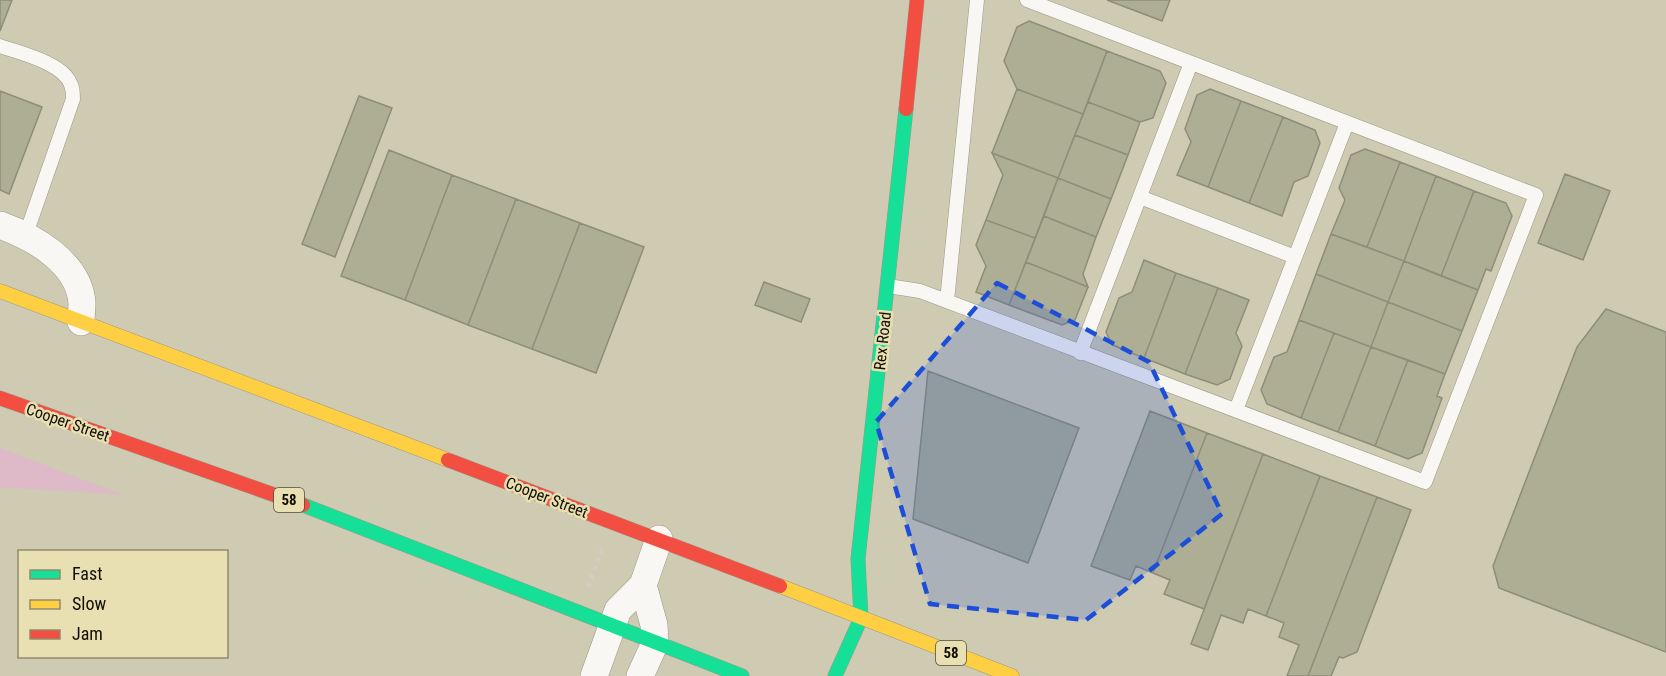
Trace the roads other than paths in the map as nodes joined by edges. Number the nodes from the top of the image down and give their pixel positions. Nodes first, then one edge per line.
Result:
1 (917, 0) edge
2 (977, 0) edge
3 (1027, 0) edge
4 (0, 46) edge
5 (1191, 63) junction
6 (1347, 123) junction
7 (1140, 197) junction
8 (0, 225) edge
9 (25, 237) junction
10 (1295, 258) junction
11 (888, 286) junction
12 (0, 291) edge
13 (946, 301) junction
14 (81, 322) junction
15 (1080, 353) junction
16 (0, 398) edge
17 (1236, 410) junction
18 (658, 539) junction
19 (642, 585) junction
20 (861, 618) junction
21 (611, 626) junction
22 (655, 643) junction
23 (594, 676) edge
24 (640, 676) edge
25 (742, 676) edge
26 (835, 676) edge
27 (1012, 676) edge

1 - 11 main road, Rex Road
2 - 13 lane
3 - 5 lane
4 - 9 lane
5 - 6 lane
5 - 7 lane
6 - 10 lane
6 - 17 lane
7 - 10 lane
7 - 15 lane
8 - 9 street
9 - 14 street
10 - 17 lane
11 - 13 lane
11 - 20 main road, Rex Road
12 - 14 main road, Cooper Street / 58
13 - 15 lane
14 - 18 main road, Cooper Street / 58
15 - 17 lane
16 - 21 main road, Cooper Street / 58
18 - 19 street
18 - 20 main road, Cooper Street / 58
19 - 21 street
19 - 22 street
20 - 26 main road, Rex Road
20 - 27 main road, Cooper Street / 58
21 - 22 main road, Cooper Street / 58
21 - 23 street
22 - 24 street
22 - 25 main road, Cooper Street / 58

